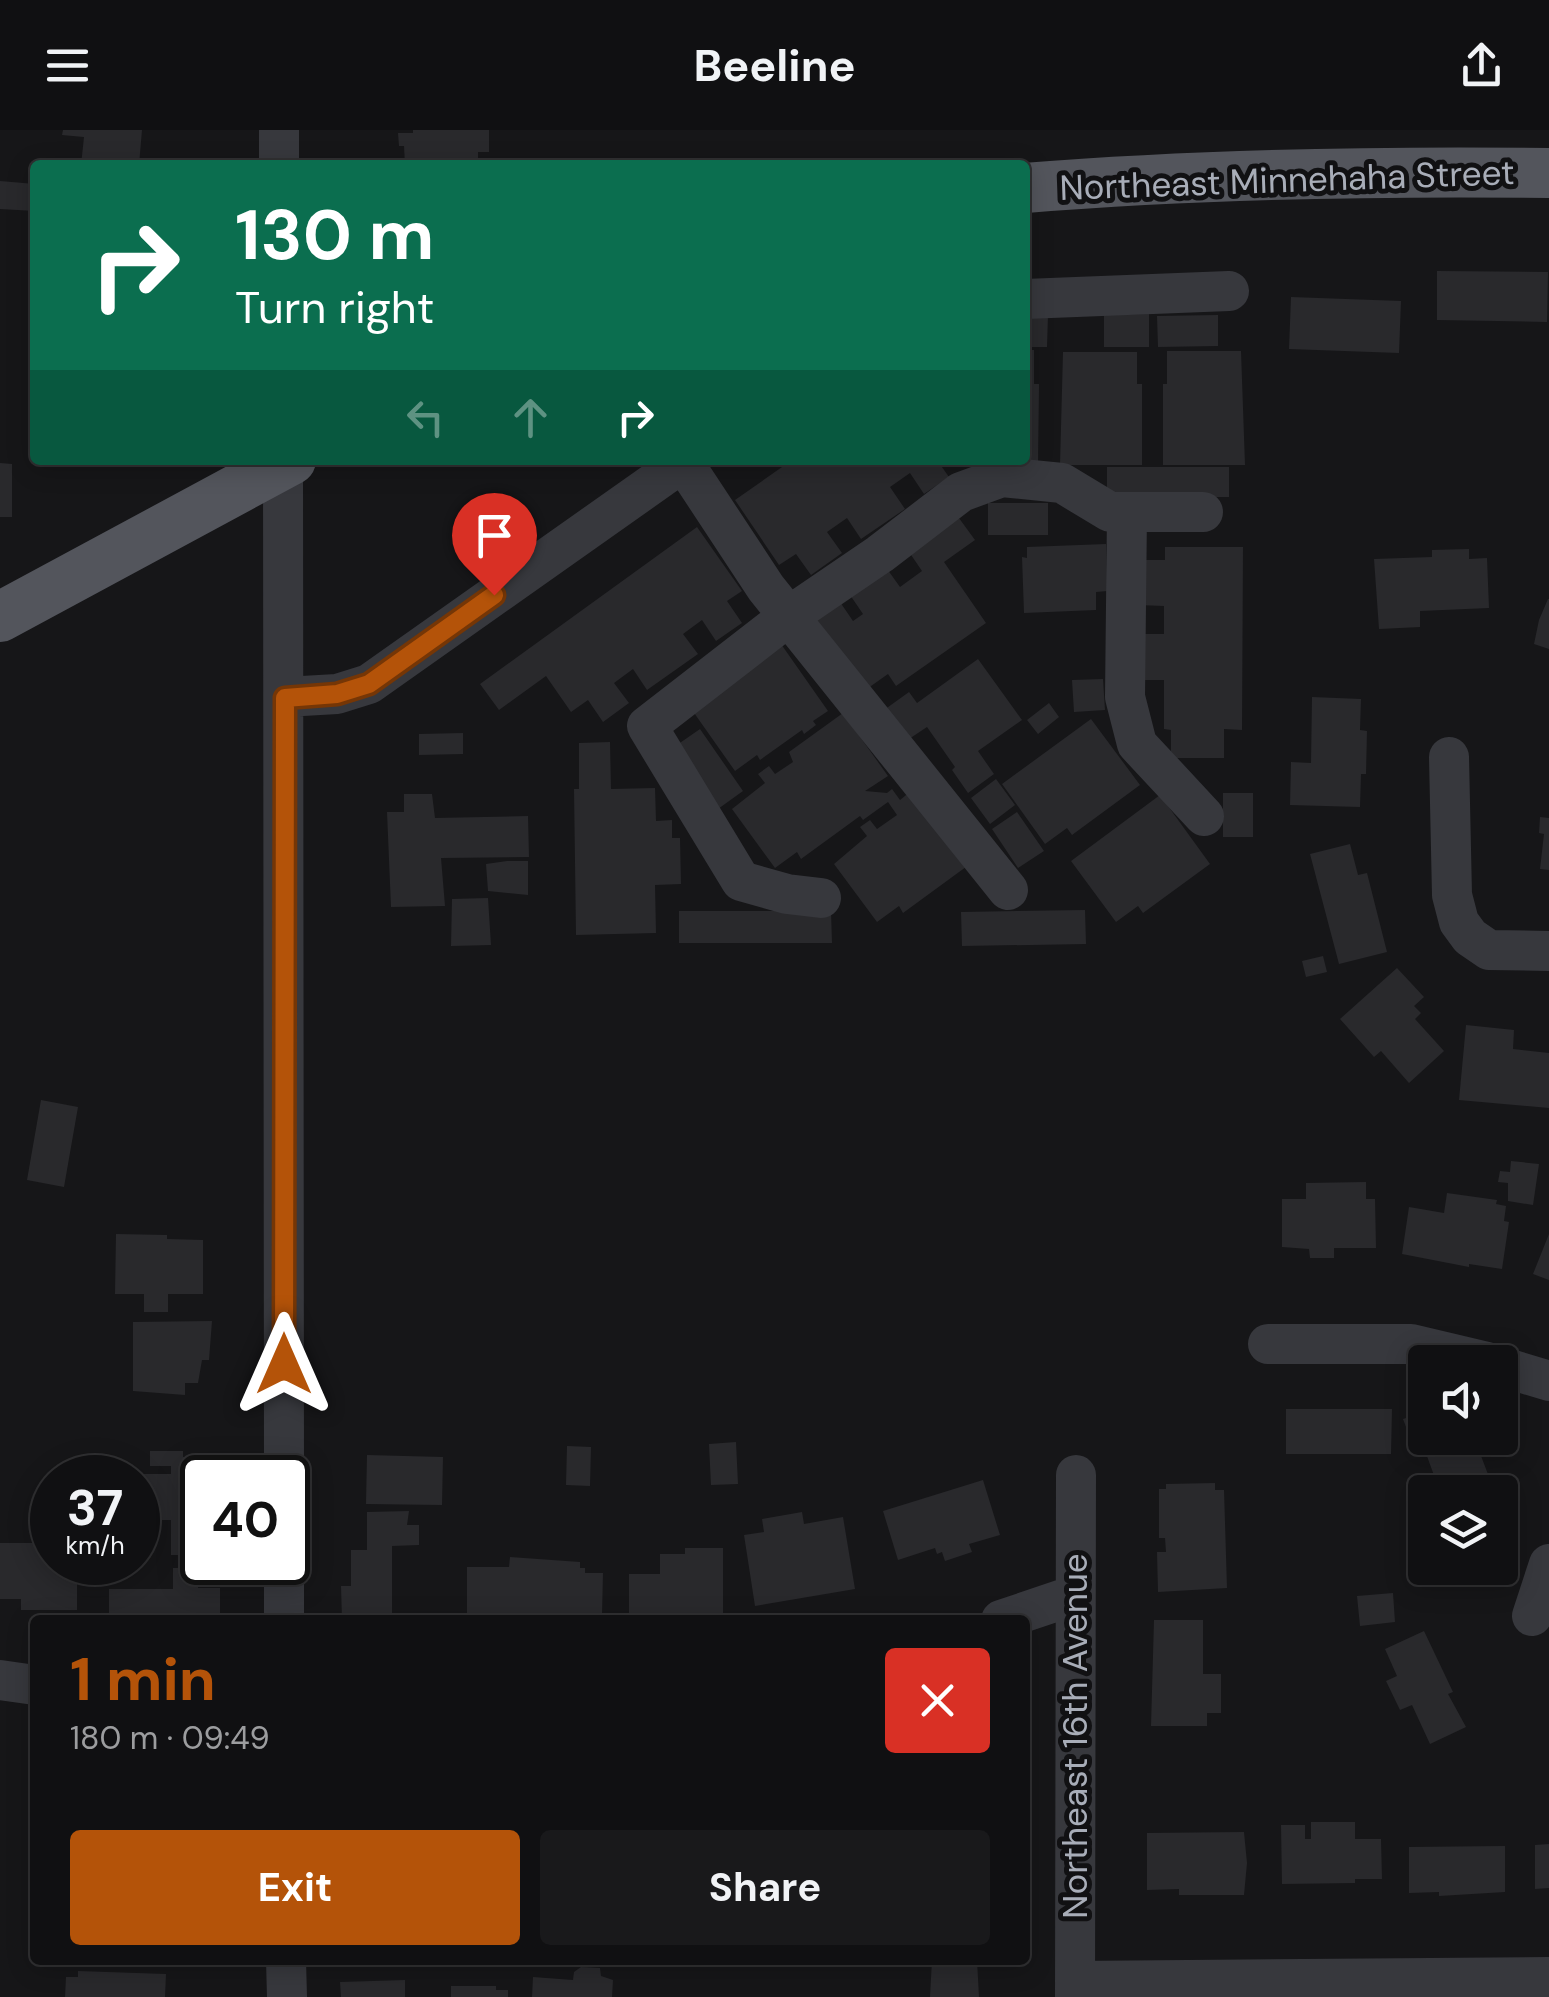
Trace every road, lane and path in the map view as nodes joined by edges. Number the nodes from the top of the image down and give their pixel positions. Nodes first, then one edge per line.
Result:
1 (279, 130) edge
2 (279, 160) edge
3 (1549, 172) edge
4 (1030, 188) edge
5 (1229, 291) dead end
6 (1030, 299) edge
7 (279, 465) edge
8 (286, 465) edge
9 (678, 465) edge
10 (687, 465) edge
11 (1127, 512) junction
12 (1202, 512) dead end
13 (788, 616) junction
14 (0, 617) edge
15 (285, 698) junction
16 (1449, 757) dead end
17 (1204, 816) dead end
18 (1008, 890) dead end
19 (820, 898) dead end
20 (1549, 951) edge
21 (1268, 1344) dead end
22 (1415, 1345) edge
23 (1518, 1371) edge
24 (1549, 1380) edge
25 (284, 1455) edge
26 (1076, 1476) dead end
27 (1549, 1564) edge
28 (284, 1585) edge
29 (1075, 1595) junction
30 (284, 1615) edge
31 (1017, 1615) edge
32 (1532, 1616) dead end
33 (0, 1680) edge
34 (30, 1684) edge
35 (286, 1965) edge
36 (1549, 1977) edge
37 (1075, 1989) edge
38 (287, 1997) edge

1 - 2 street
3 - 4 main road, Northeast Minnehaha Street
5 - 6 street
7 - 14 main road
8 - 15 street
9 - 15 street
10 - 13 street
11 - 12 street
11 - 13 street
11 - 17 street
13 - 18 street
13 - 19 street
15 - 25 street
16 - 20 street
21 - 22 street
23 - 24 street
26 - 29 street, Northeast 16th Avenue
27 - 32 street
28 - 30 street
29 - 31 street
29 - 37 street, Northeast 16th Avenue
33 - 34 street
35 - 38 street
36 - 37 street

